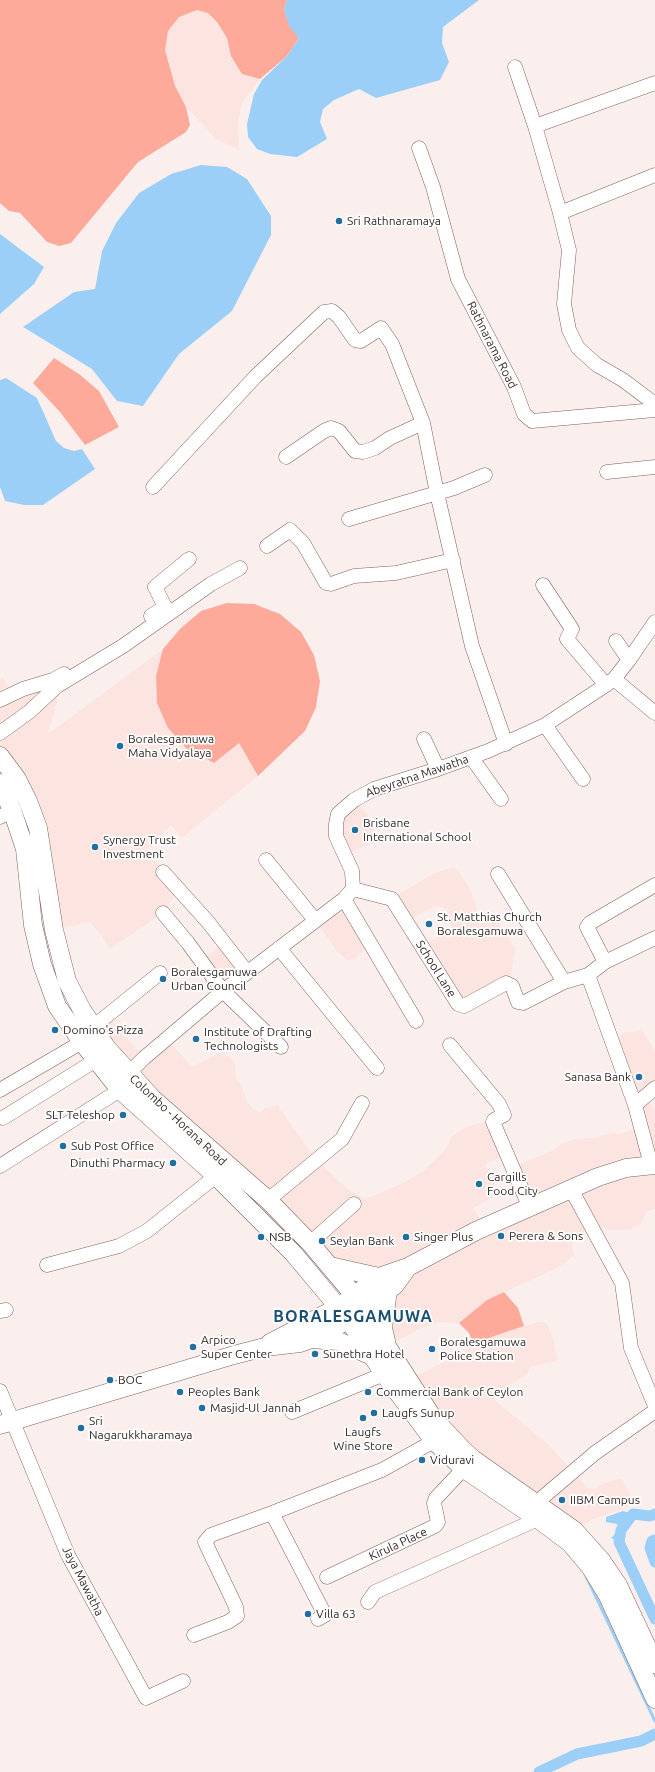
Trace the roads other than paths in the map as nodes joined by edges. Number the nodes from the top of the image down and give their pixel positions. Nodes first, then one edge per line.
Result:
1 (515, 67) dead end
2 (655, 83) edge
3 (535, 126) junction
4 (419, 148) dead end
5 (655, 174) edge
6 (560, 213) junction
7 (655, 404) edge
8 (655, 410) edge
9 (423, 423) junction
10 (286, 457) dead end
11 (655, 467) edge
12 (607, 472) dead end
13 (485, 475) dead end
14 (153, 487) dead end
15 (437, 494) junction
16 (349, 520) dead end
17 (267, 546) dead end
18 (189, 559) dead end
19 (453, 560) junction
20 (240, 568) dead end
21 (543, 585) dead end
22 (655, 622) edge
23 (616, 641) dead end
24 (629, 660) junction
25 (610, 682) junction
26 (0, 700) edge
27 (655, 713) edge
28 (545, 725) junction
29 (0, 733) edge
30 (424, 739) dead end
31 (506, 744) junction
32 (0, 756) edge
33 (471, 757) junction
34 (438, 769) junction
35 (583, 779) dead end
36 (0, 783) edge
37 (501, 799) dead end
38 (6, 814) edge
39 (266, 860) dead end
40 (163, 872) dead end
41 (498, 874) dead end
42 (655, 885) edge
43 (349, 894) junction
44 (163, 913) dead end
45 (315, 920) junction
46 (655, 938) edge
47 (279, 948) junction
48 (605, 962) junction
49 (248, 972) junction
50 (160, 973) dead end
51 (588, 975) junction
52 (564, 982) junction
53 (223, 991) junction
54 (416, 1021) dead end
55 (93, 1027) junction
56 (82, 1042) junction
57 (450, 1045) dead end
58 (281, 1047) dead end
59 (96, 1060) junction
60 (377, 1068) dead end
61 (128, 1074) junction
62 (655, 1088) edge
63 (0, 1090) edge
64 (120, 1090) junction
65 (362, 1103) dead end
66 (635, 1105) junction
67 (3, 1118) dead end
68 (653, 1165) edge
69 (0, 1166) edge
70 (216, 1176) junction
71 (570, 1189) junction
72 (268, 1200) junction
73 (354, 1204) dead end
74 (530, 1208) junction
75 (310, 1243) junction
76 (47, 1265) dead end
77 (330, 1266) junction
78 (320, 1283) junction
79 (383, 1284) junction
80 (359, 1302) junction
81 (344, 1313) junction
82 (307, 1332) junction
83 (387, 1345) junction
84 (372, 1356) junction
85 (384, 1374) junction
86 (0, 1391) edge
87 (655, 1406) edge
88 (655, 1411) edge
89 (292, 1412) dead end
90 (7, 1423) edge
91 (434, 1441) junction
92 (469, 1464) junction
93 (537, 1511) junction
94 (272, 1513) junction
95 (328, 1577) dead end
96 (368, 1602) dead end
97 (318, 1619) dead end
98 (194, 1635) dead end
99 (655, 1664) edge
100 (183, 1680) dead end
101 (655, 1699) edge

1 - 3 street
2 - 3 street
3 - 6 street
4 - 8 street, Rathnarama Road
5 - 6 street
6 - 7 street
9 - 10 street
9 - 14 street
9 - 15 street
11 - 12 street
13 - 15 street
15 - 16 street
15 - 19 street
17 - 19 street
18 - 26 street
19 - 31 street
20 - 29 street
21 - 25 street
22 - 24 street, Abeyratna Mawatha
23 - 24 street
24 - 25 street, Abeyratna Mawatha
25 - 27 street
25 - 28 street, Abeyratna Mawatha
28 - 31 street, Abeyratna Mawatha
28 - 35 street
30 - 34 street
31 - 33 street, Abeyratna Mawatha
32 - 55 main road, Colombo - Horana Road
33 - 34 street, Abeyratna Mawatha
33 - 37 street
34 - 43 street, Abeyratna Mawatha
36 - 38 main road, Colombo - Horana Road
38 - 56 main road, Colombo - Horana Road
39 - 45 street
40 - 49 street
41 - 52 street
42 - 48 street
43 - 45 street
43 - 52 street, School Lane
43 - 54 street
44 - 53 street
45 - 47 street
46 - 48 street, School Lane
47 - 49 street
47 - 60 street
48 - 51 street, School Lane
49 - 53 street
50 - 55 street
51 - 52 street, School Lane
51 - 66 street
53 - 58 street
53 - 61 street
55 - 61 main road, Colombo - Horana Road
56 - 59 main road, Colombo - Horana Road
56 - 63 street
57 - 74 street
59 - 64 main road, Colombo - Horana Road
59 - 67 street
61 - 64 street
61 - 72 main road, Colombo - Horana Road
62 - 66 street
64 - 69 street
64 - 70 main road, Colombo - Horana Road
65 - 72 street
66 - 68 street
68 - 71 main road
70 - 76 street
70 - 78 main road, Colombo - Horana Road
71 - 74 main road
71 - 87 street
72 - 75 main road, Colombo - Horana Road
73 - 75 street
74 - 79 main road
75 - 77 main road, Colombo - Horana Road
77 - 79 main road
77 - 80 main road, Colombo - Horana Road
78 - 81 main road, Colombo - Horana Road
78 - 82 main road
79 - 80 main road
79 - 83 main road
80 - 81 main road
80 - 83 main road, Colombo - Horana Road
81 - 82 main road
81 - 84 main road, Colombo - Horana Road
82 - 84 main road
82 - 90 main road
83 - 92 main road, Colombo - Horana Road
84 - 85 main road, Colombo - Horana Road
85 - 89 street
85 - 91 main road, Colombo - Horana Road
86 - 90 street
88 - 93 street
90 - 100 street, Jaya Mawatha
91 - 92 main road, Colombo - Horana Road
91 - 94 street
92 - 93 main road
92 - 95 street, Kirula Place
93 - 96 street
93 - 99 main road
93 - 101 main road
94 - 97 street
94 - 98 street

